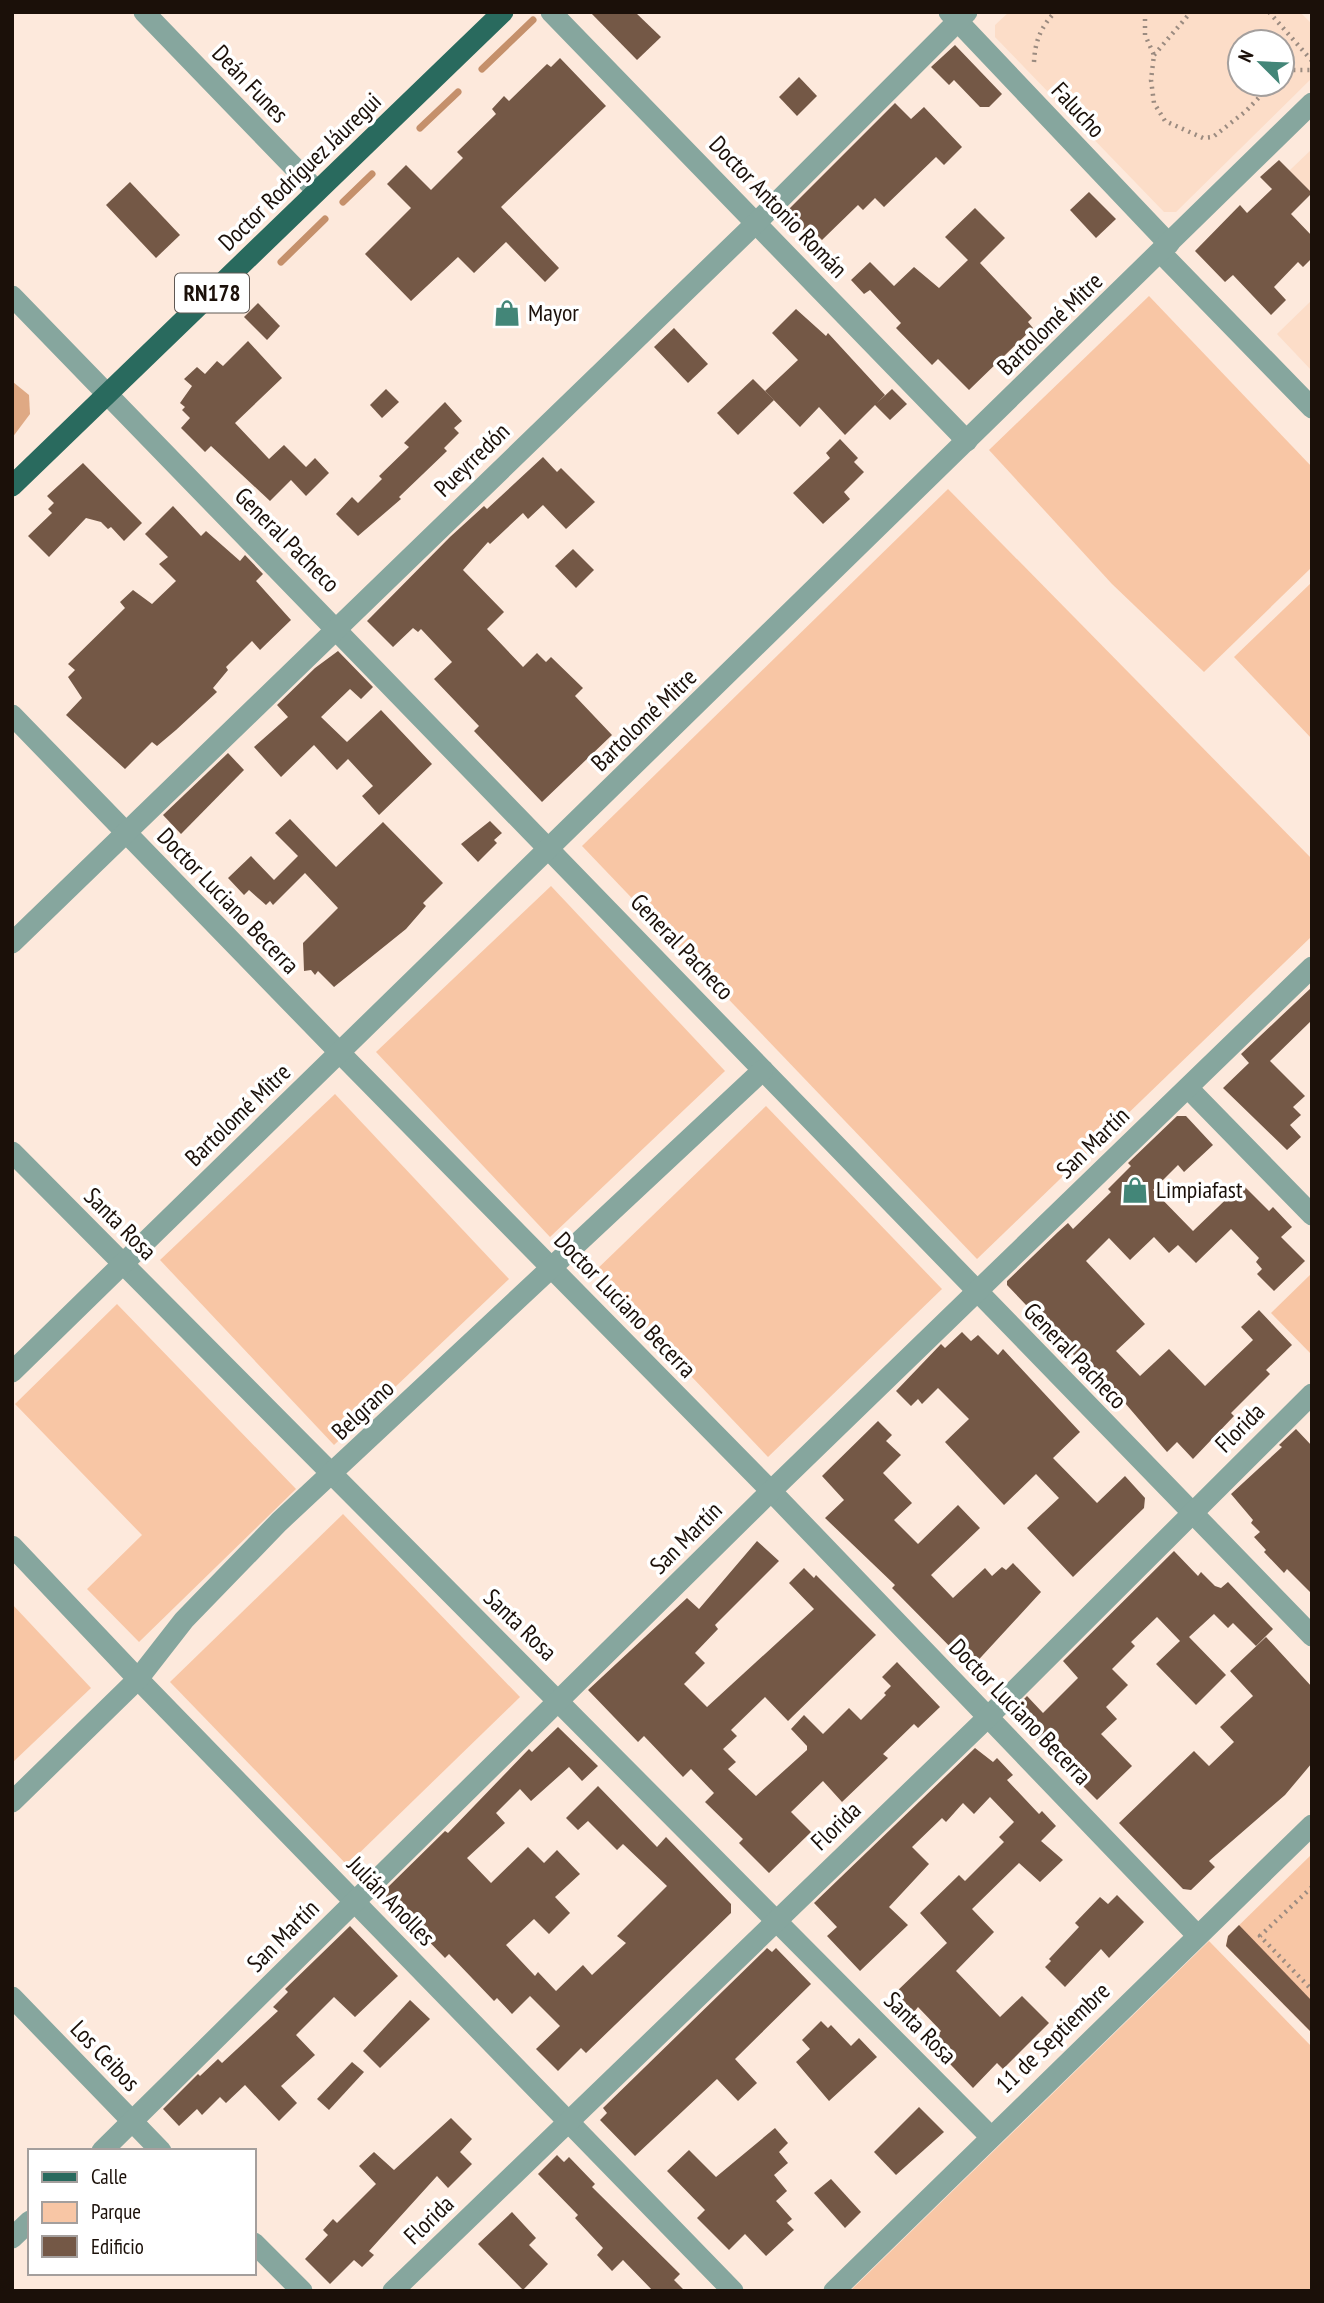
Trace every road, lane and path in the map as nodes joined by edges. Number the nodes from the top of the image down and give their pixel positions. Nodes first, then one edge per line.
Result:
1 (144, 12) edge
2 (503, 12) edge
3 (551, 12) edge
4 (1055, 12) edge
5 (1145, 12) edge
6 (1191, 12) edge
7 (1269, 12) edge
8 (958, 15) edge
9 (1154, 55) junction
10 (1312, 61) edge
11 (1034, 62) dead end
12 (1259, 98) edge
13 (1312, 103) edge
14 (317, 191) junction
15 (757, 222) junction
16 (1165, 249) junction
17 (12, 296) edge
18 (107, 394) junction
19 (1312, 408) edge
20 (967, 441) junction
21 (12, 486) edge
22 (336, 627) junction
23 (12, 715) edge
24 (125, 832) junction
25 (550, 848) junction
26 (12, 943) edge
27 (1312, 967) edge
28 (340, 1053) junction
29 (764, 1070) junction
30 (1188, 1088) junction
31 (12, 1153) edge
32 (1312, 1215) edge
33 (122, 1264) junction
34 (552, 1267) junction
35 (977, 1293) junction
36 (12, 1372) edge
37 (1312, 1394) edge
38 (331, 1476) junction
39 (771, 1491) junction
40 (1191, 1514) junction
41 (12, 1546) edge
42 (1312, 1636) edge
43 (138, 1679) junction
44 (560, 1701) junction
45 (988, 1717) junction
46 (12, 1802) edge
47 (1312, 1825) edge
48 (1312, 1887) edge
49 (355, 1901) junction
50 (776, 1920) junction
51 (1197, 1935) junction
52 (1312, 1990) edge
53 (12, 1997) edge
54 (132, 2122) junction
55 (568, 2123) junction
56 (990, 2136) junction
57 (104, 2149) edge
58 (159, 2149) edge
59 (28, 2223) edge
60 (12, 2238) edge
61 (256, 2245) edge
62 (302, 2291) edge
63 (393, 2291) edge
64 (733, 2291) edge
65 (834, 2291) edge

1 - 14 street, Deán Funes
2 - 14 main road, Doctor Rodríguez Jáuregui / RN178
3 - 15 street, Doctor Antonio Román
4 - 11 path
5 - 9 path
6 - 9 path
7 - 10 path
8 - 15 street, Pueyrredón
8 - 16 street, Falucho
9 - 12 path
13 - 16 street, Bartolomé Mitre
14 - 18 main road, Doctor Rodríguez Jáuregui / RN178
15 - 20 street, Doctor Antonio Román
15 - 22 street, Pueyrredón
16 - 19 street, Falucho
16 - 20 street, Bartolomé Mitre
17 - 18 street, General Pacheco
18 - 21 main road, Doctor Rodríguez Jáuregui / RN178
18 - 22 street, General Pacheco
20 - 25 street, Bartolomé Mitre
22 - 24 street, Pueyrredón
22 - 25 street, General Pacheco
23 - 24 street, Doctor Luciano Becerra
24 - 26 street, Pueyrredón
24 - 28 street, Doctor Luciano Becerra
25 - 28 street, Bartolomé Mitre
25 - 29 street, General Pacheco
27 - 30 street, San Martín
28 - 33 street, Bartolomé Mitre
28 - 34 street, Doctor Luciano Becerra
29 - 34 street, Belgrano
29 - 35 street, General Pacheco
30 - 32 street
30 - 35 street, San Martín
31 - 33 street, Santa Rosa
33 - 36 street, Bartolomé Mitre
33 - 38 street, Santa Rosa
34 - 38 street, Belgrano
34 - 39 street, Doctor Luciano Becerra
35 - 39 street, San Martín
35 - 40 street, General Pacheco
37 - 40 street, Florida
38 - 43 street, Belgrano
38 - 44 street, Santa Rosa
39 - 44 street, San Martín
39 - 45 street, Doctor Luciano Becerra
40 - 42 street, General Pacheco
40 - 45 street, Florida
41 - 43 street, Julián Anolles
43 - 46 street, Belgrano
43 - 49 street, Julián Anolles
44 - 49 street, San Martín
44 - 50 street, Santa Rosa
45 - 50 street, Florida
45 - 51 street, Doctor Luciano Becerra
47 - 51 street, 11 de Septiembre
48 - 52 path
49 - 54 street, San Martín
49 - 55 street, Julián Anolles
50 - 55 street, Florida
50 - 56 street, Santa Rosa
51 - 56 street, 11 de Septiembre
53 - 54 street, Los Ceibos
54 - 57 street, San Martín
54 - 58 street, Los Ceibos
55 - 63 street, Florida
55 - 64 street, Julián Anolles
56 - 65 street, 11 de Septiembre
59 - 60 street
61 - 62 street

